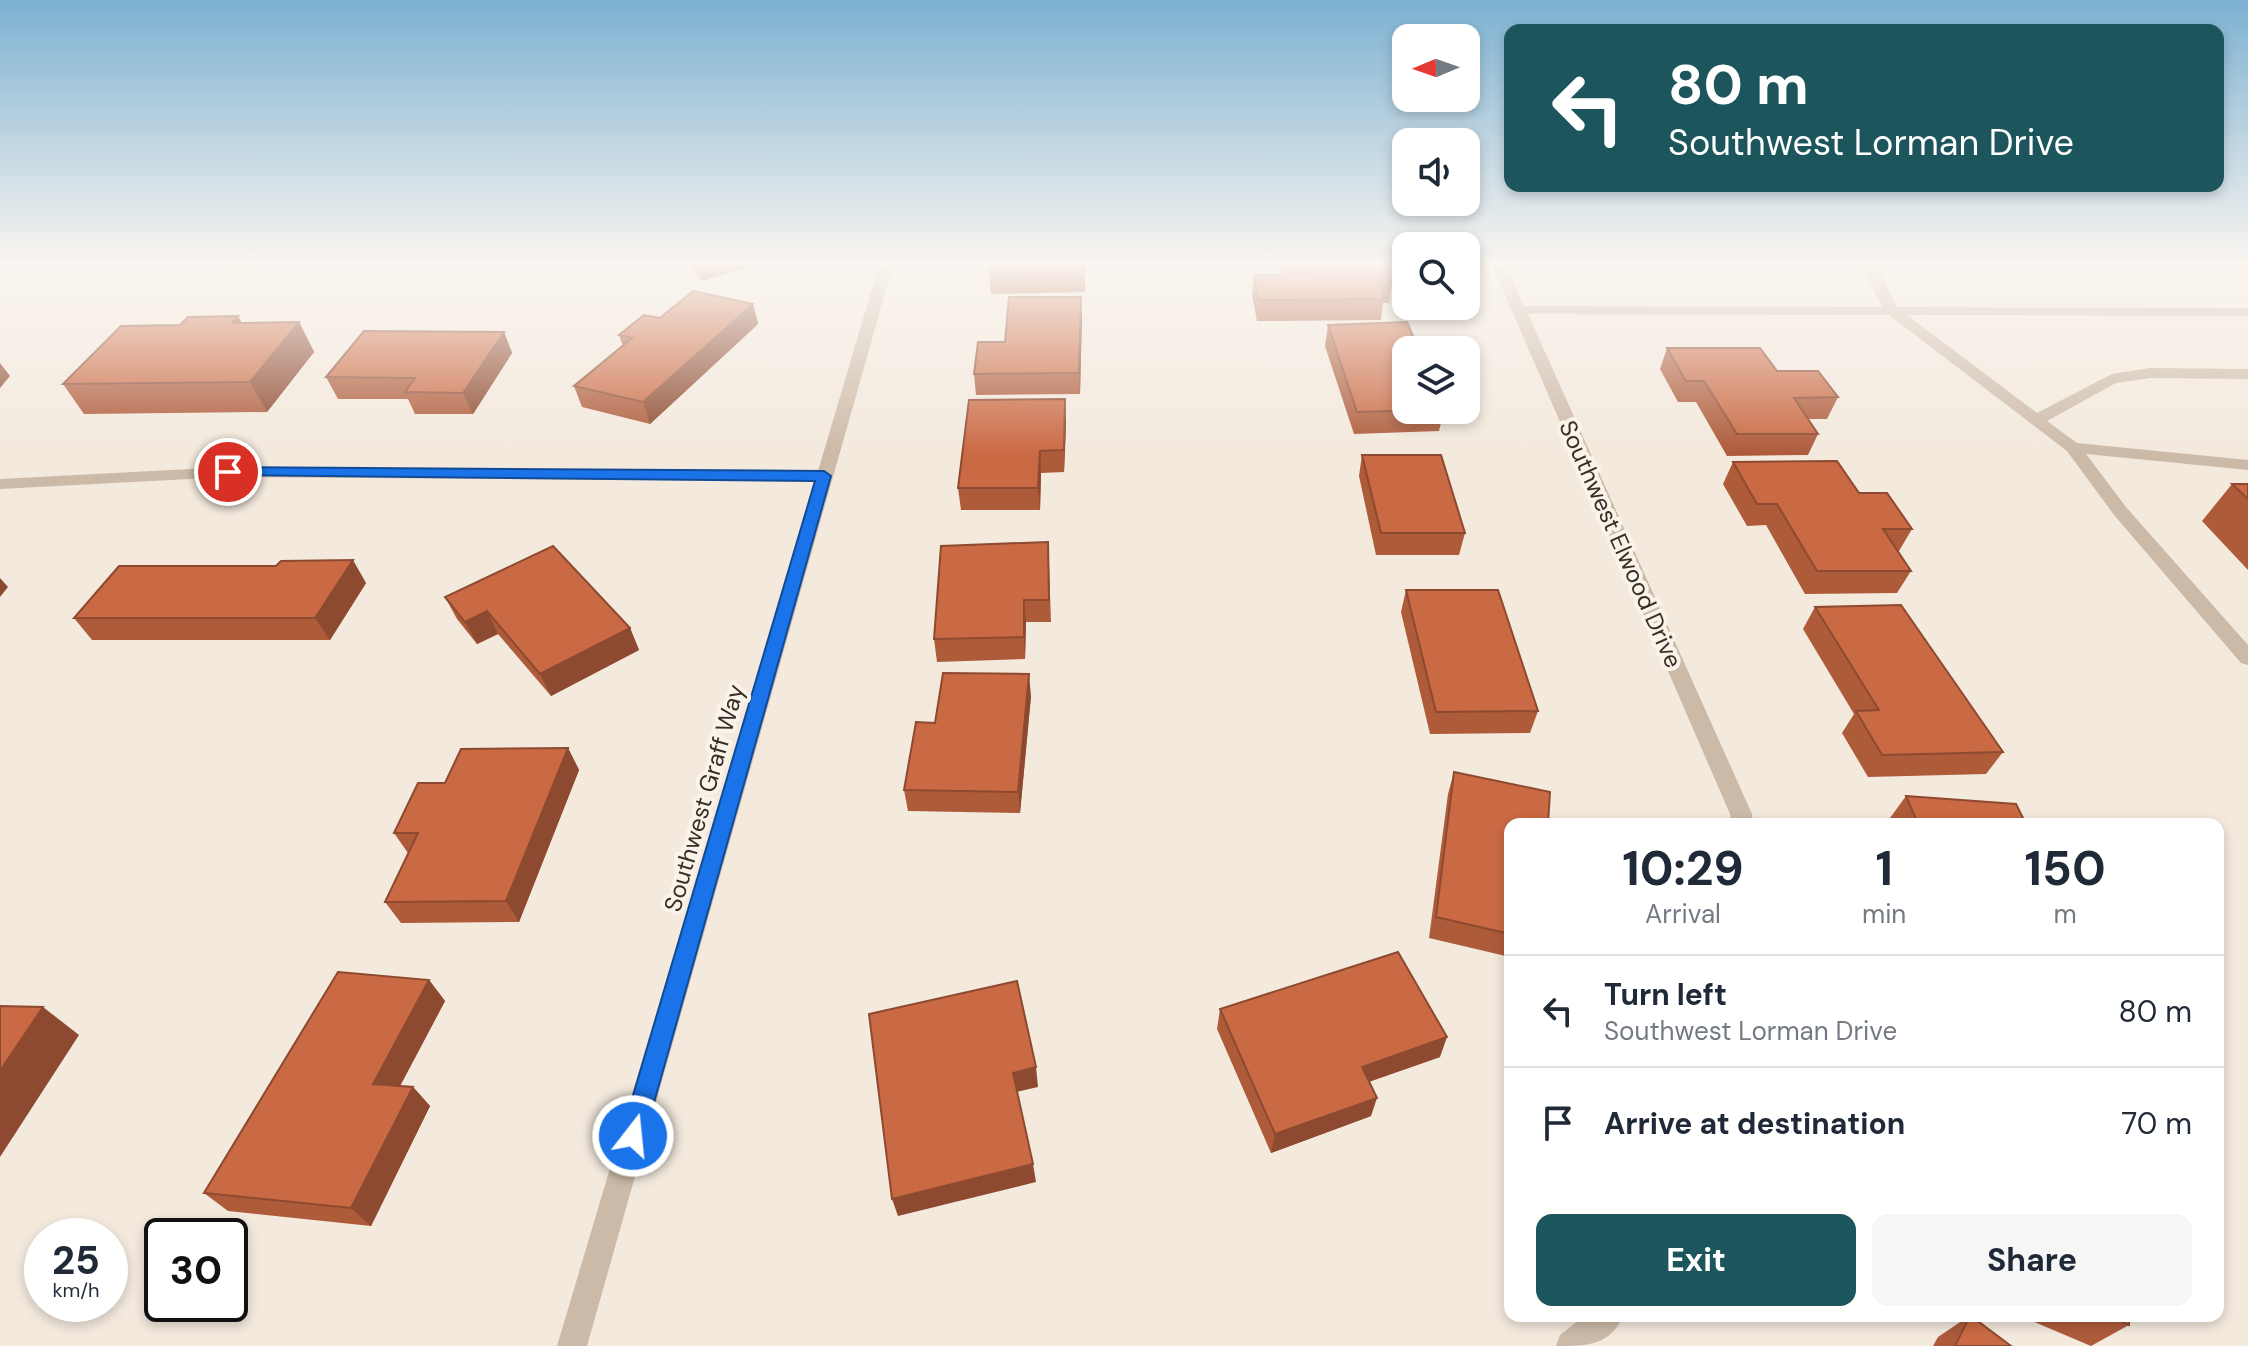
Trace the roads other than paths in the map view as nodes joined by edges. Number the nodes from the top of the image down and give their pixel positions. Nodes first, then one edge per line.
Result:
1 (868, 328) edge
2 (1525, 328) edge
3 (1914, 328) edge
4 (2248, 374) edge
5 (2036, 420) junction
6 (2073, 448) junction
7 (2248, 465) edge
8 (824, 476) junction
9 (0, 484) edge
10 (2248, 658) edge
11 (1741, 818) edge
12 (1601, 1322) edge
13 (572, 1346) edge
14 (1571, 1346) edge

1 - 8 street, Southwest Graff Way
2 - 11 street, Southwest Elwood Drive
3 - 5 street
4 - 5 street
5 - 6 street
6 - 7 street
6 - 10 street
8 - 9 street
8 - 13 street, Southwest Graff Way
12 - 14 street

